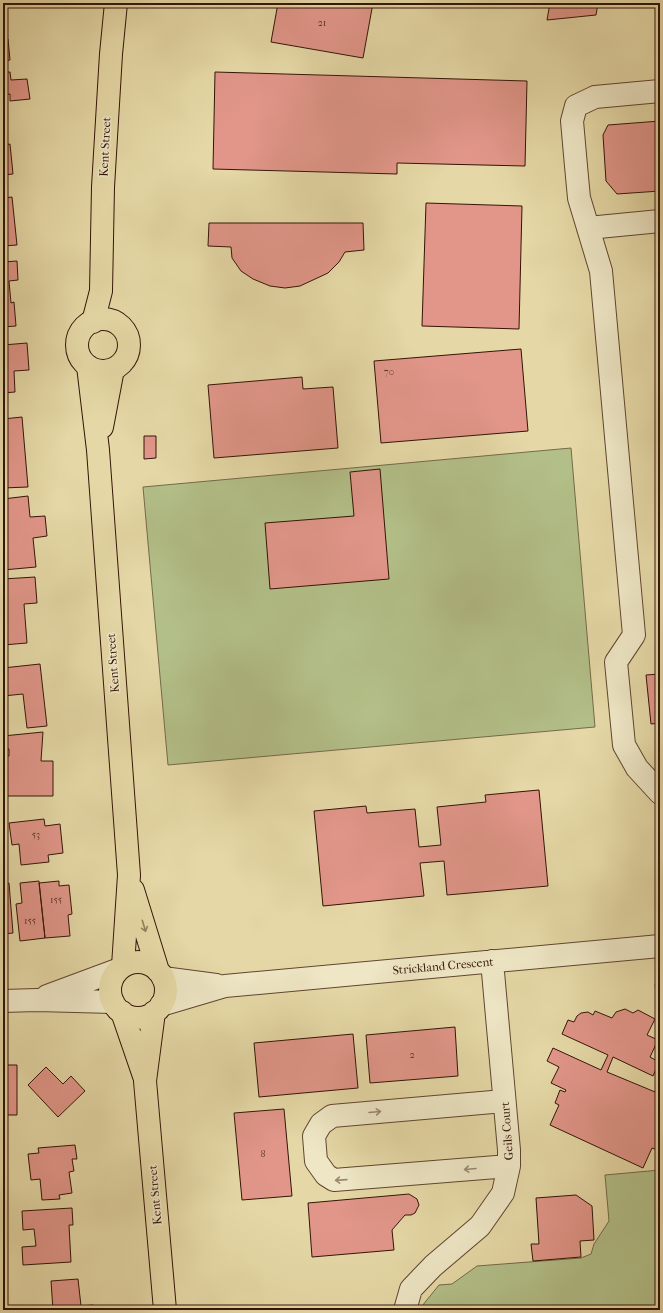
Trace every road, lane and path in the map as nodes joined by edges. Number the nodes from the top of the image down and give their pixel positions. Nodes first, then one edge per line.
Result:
1 (116, 3) edge
2 (660, 92) edge
3 (660, 221) edge
4 (588, 228) junction
5 (101, 291) junction
6 (93, 322) junction
7 (116, 323) junction
8 (88, 366) junction
9 (113, 369) junction
10 (98, 450) junction
11 (660, 793) edge
12 (129, 875) junction
13 (660, 946) edge
14 (492, 961) junction
15 (120, 968) junction
16 (160, 974) junction
17 (225, 986) junction
18 (36, 1000) junction
19 (3, 1001) edge
20 (117, 1007) junction
21 (158, 1008) junction
22 (146, 1081) junction
23 (504, 1102) junction
24 (509, 1166) junction
25 (165, 1310) edge
26 (405, 1310) edge

1 - 5 main road, Kent Street
2 - 4 street
3 - 4 street
4 - 11 street
5 - 6 main road, Kent Street
5 - 7 main road, Kent Street
6 - 7 main road
6 - 8 main road
7 - 9 main road
8 - 9 main road
8 - 10 main road, Kent Street
9 - 10 main road, Kent Street
10 - 12 main road, Kent Street
12 - 15 main road, Kent Street
12 -> 16 main road, Kent Street
13 - 14 street, Strickland Crescent
14 - 17 street, Strickland Crescent
14 - 23 street, Geils Court
15 - 16 main road
15 - 18 street
15 - 20 main road
16 - 17 street, Strickland Crescent
16 - 21 main road
17 - 21 street, Strickland Crescent
18 - 19 street
18 - 20 street
20 - 21 main road
20 - 22 main road, Kent Street
21 - 22 main road, Kent Street
22 - 25 main road, Kent Street
23 - 24 street, Geils Court
24 -> 23 street
24 - 26 street, Geils Court

